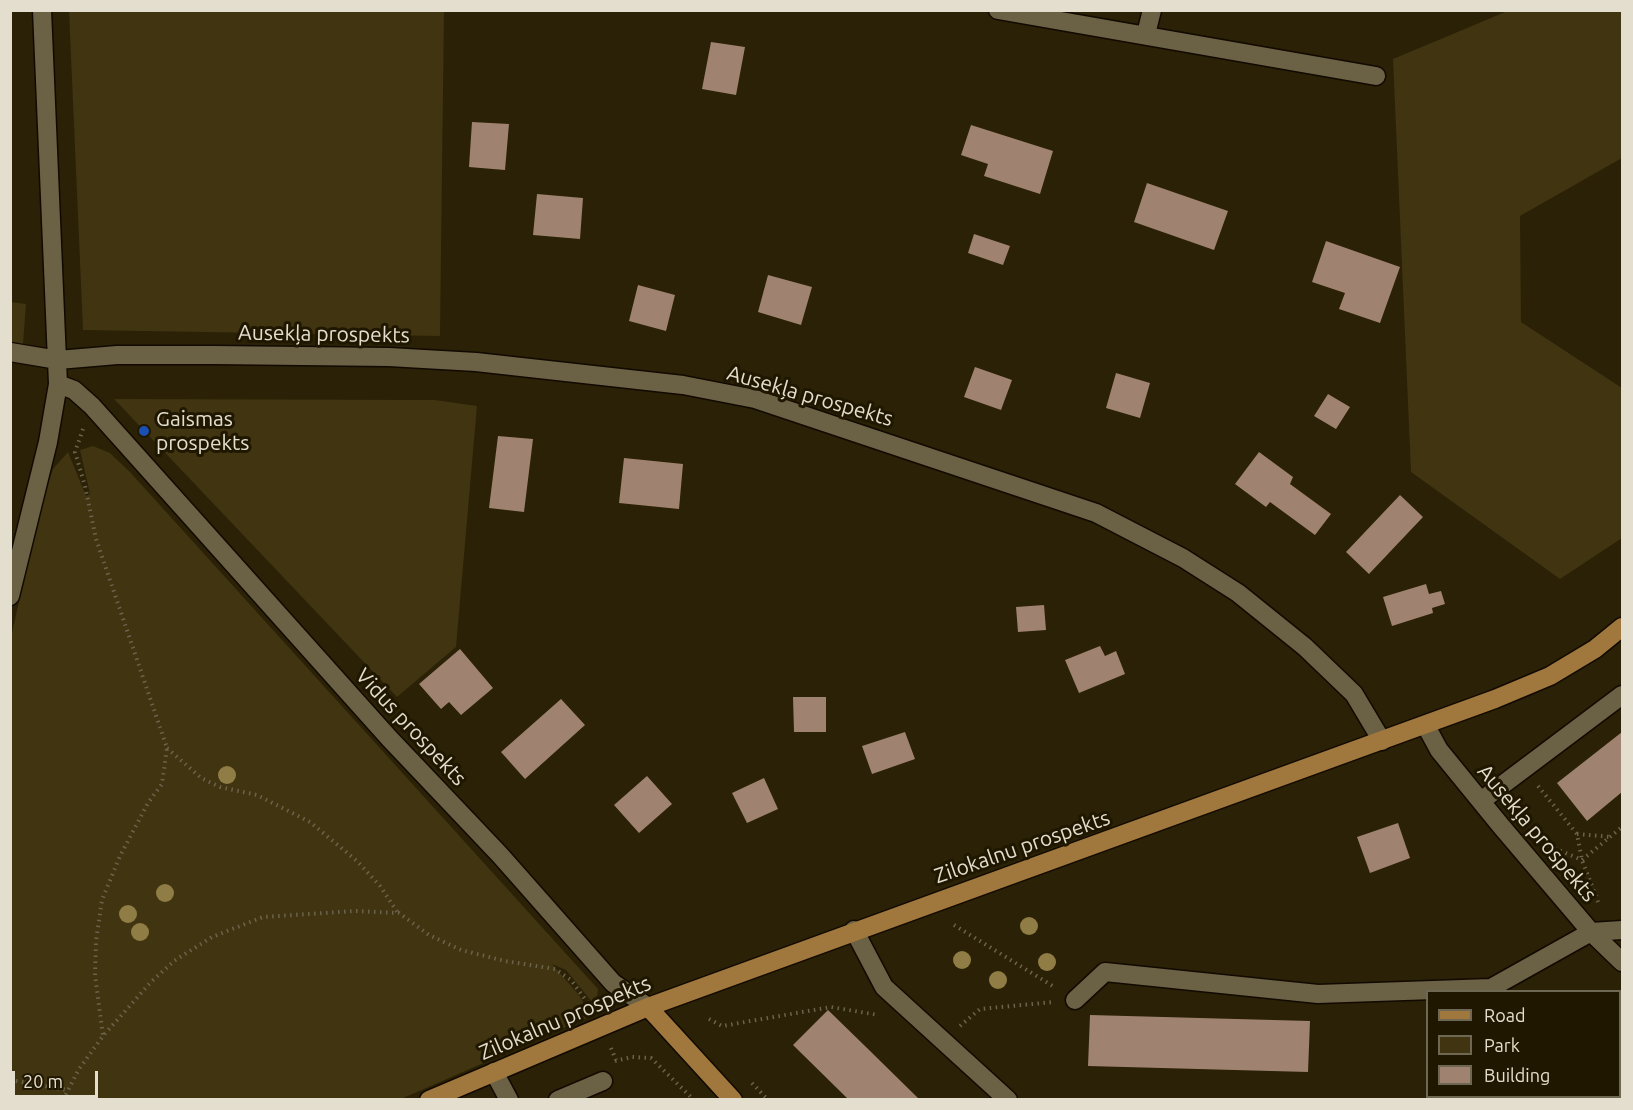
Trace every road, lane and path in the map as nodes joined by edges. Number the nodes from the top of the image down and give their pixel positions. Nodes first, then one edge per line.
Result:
1 (42, 10) edge
2 (998, 10) edge
3 (1152, 10) edge
4 (1146, 34) junction
5 (1377, 76) dead end
6 (10, 351) edge
7 (58, 360) junction
8 (58, 384) junction
9 (92, 406) junction
10 (10, 596) edge
11 (1623, 627) edge
12 (1623, 695) edge
13 (1426, 726) junction
14 (1382, 741) junction
15 (167, 748) junction
16 (1524, 769) junction
17 (1481, 801) junction
18 (1623, 827) edge
19 (1577, 834) junction
20 (1611, 837) junction
21 (1539, 841) dead end
22 (1582, 860) junction
23 (399, 913) junction
24 (954, 925) dead end
25 (854, 930) junction
26 (1619, 930) edge
27 (1591, 932) junction
28 (1623, 962) edge
29 (1490, 990) edge
30 (1426, 991) edge
31 (1075, 1000) junction
32 (590, 1005) dead end
33 (648, 1007) junction
34 (883, 1016) dead end
35 (709, 1019) dead end
36 (103, 1036) junction
37 (942, 1040) junction
38 (494, 1072) junction
39 (670, 1075) dead end
40 (10, 1080) edge
41 (603, 1081) dead end
42 (68, 1090) junction
43 (63, 1100) edge
44 (429, 1100) edge
45 (509, 1100) edge
46 (558, 1100) edge
47 (694, 1100) edge
48 (733, 1100) edge
49 (1008, 1100) edge

1 - 7 street
2 - 4 street
3 - 4 street
4 - 5 street
6 - 7 street, Ausekļa prospekts
7 - 8 street
7 - 14 street, Ausekļa prospekts
8 - 9 street, Vidus prospekts
8 - 10 street
9 - 15 path
9 - 33 street, Vidus prospekts
11 - 13 main road, Zilokalnu prospekts
12 - 16 street
13 - 14 main road, Zilokalnu prospekts
13 - 17 street, Ausekļa prospekts
14 - 25 main road, Zilokalnu prospekts
15 - 23 path
15 - 36 path
16 - 17 street
16 - 19 path
17 - 27 street, Ausekļa prospekts
18 - 20 path
19 - 20 path
19 - 22 path
20 - 22 path
21 - 22 path
22 - 26 path
23 - 32 path
23 - 36 path
24 - 31 path
25 - 33 main road, Zilokalnu prospekts
25 - 37 street
26 - 27 street
27 - 28 street, Ausekļa prospekts
27 - 29 street
30 - 31 street
31 - 37 path
33 - 38 main road, Zilokalnu prospekts
33 - 48 main road, Vidus prospekts
34 - 35 path
36 - 42 path
37 - 49 street
38 - 44 main road, Zilokalnu prospekts
38 - 45 street
39 - 47 path
40 - 42 path
41 - 46 street
42 - 43 path

